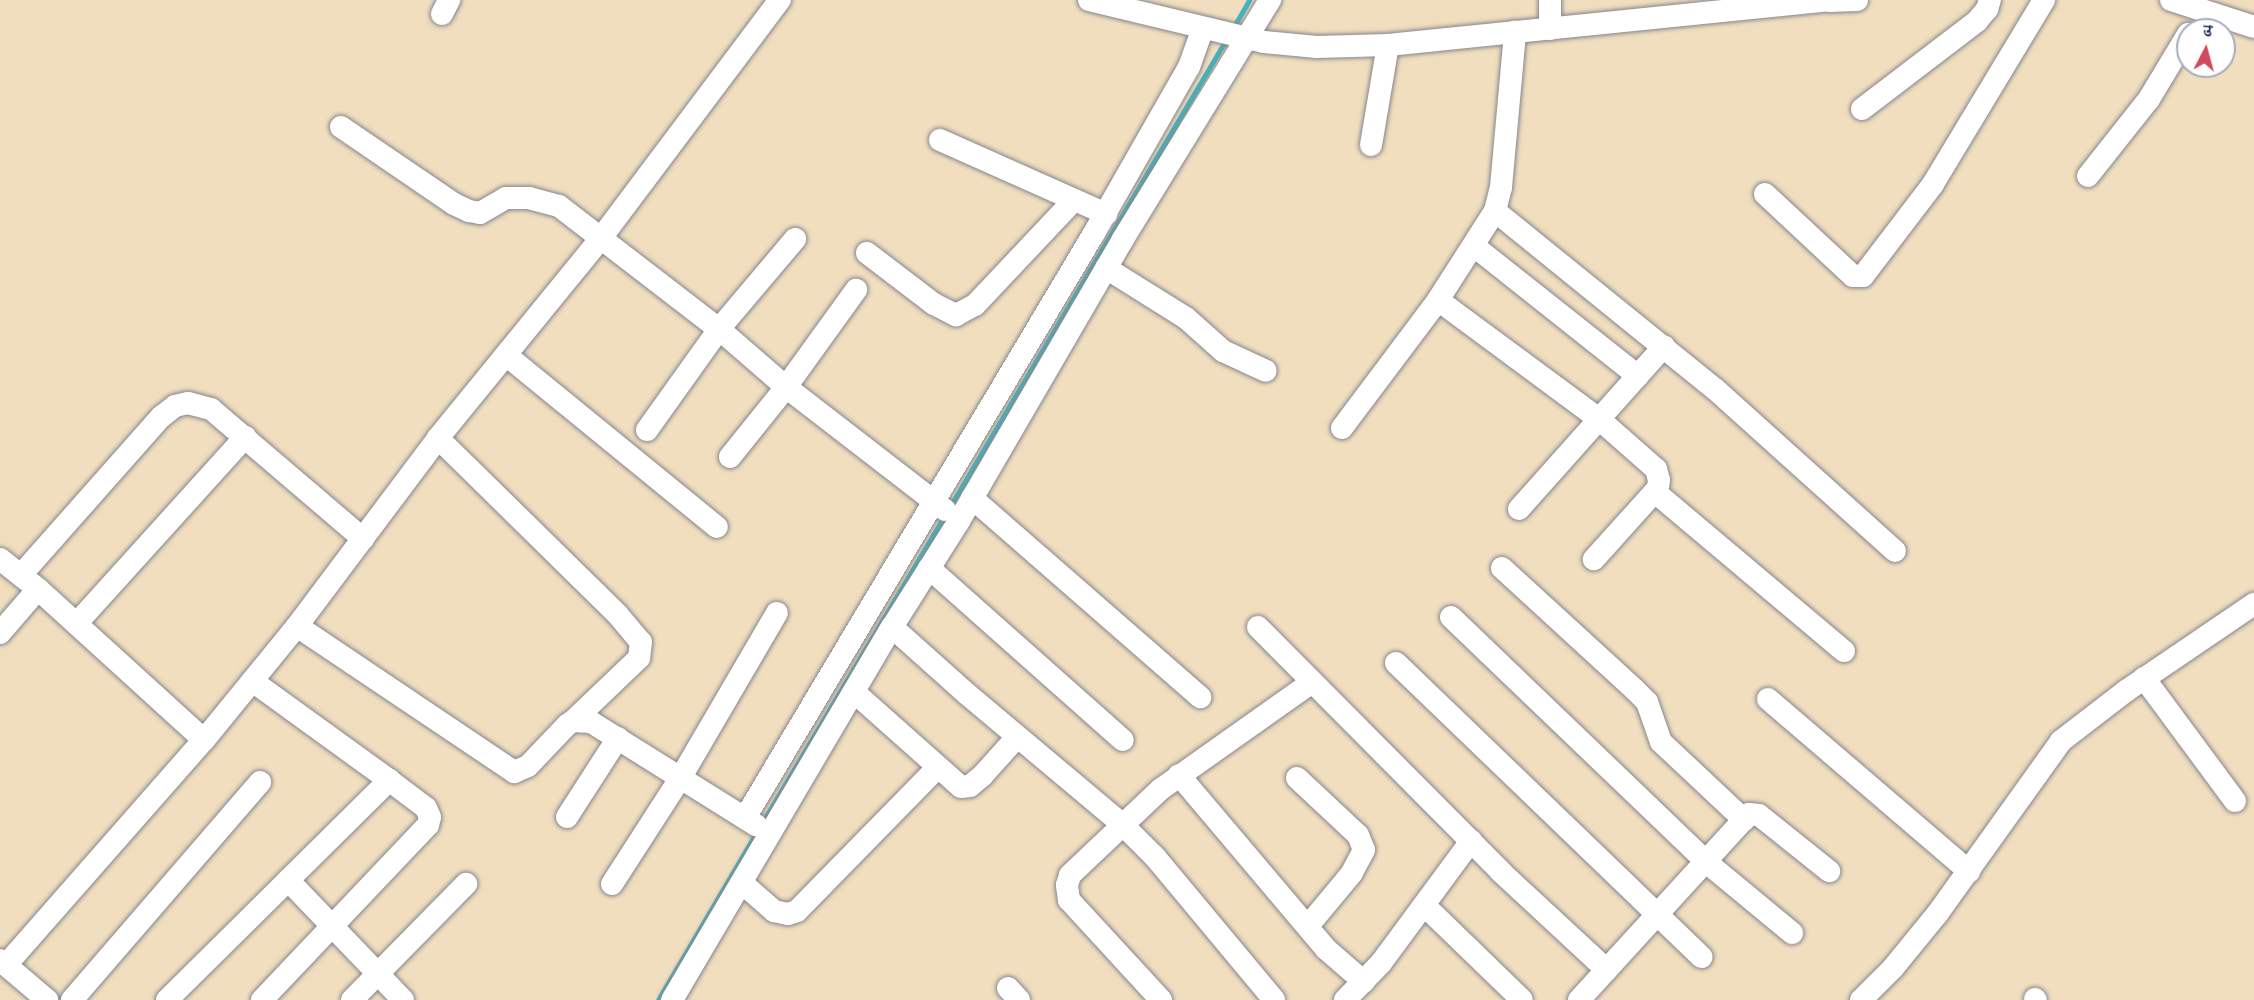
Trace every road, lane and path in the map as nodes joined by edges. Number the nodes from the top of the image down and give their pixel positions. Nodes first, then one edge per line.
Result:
1 (780, 0) edge
2 (1089, 0) edge
3 (1270, 0) edge
4 (1550, 0) edge
5 (1830, 0) edge
6 (1857, 0) edge
7 (1989, 0) edge
8 (2044, 0) edge
9 (2171, 0) edge
10 (2194, 18) edge
11 (2236, 25) edge
12 (2254, 27) edge
13 (1550, 28) junction
14 (1207, 29) junction
15 (1515, 32) junction
16 (1241, 37) junction
17 (1388, 45) junction
18 (2176, 54) edge
19 (1862, 109) dead end
20 (342, 127) dead end
21 (940, 140) dead end
22 (1371, 145) dead end
23 (2088, 176) dead end
24 (1765, 194) dead end
25 (1074, 200) junction
26 (1495, 211) junction
27 (1106, 214) junction
28 (601, 238) junction
29 (795, 238) dead end
30 (1474, 246) junction
31 (867, 253) dead end
32 (1106, 268) junction
33 (856, 290) dead end
34 (1438, 300) junction
35 (719, 329) junction
36 (1664, 346) junction
37 (506, 355) junction
38 (1266, 371) dead end
39 (1638, 376) junction
40 (786, 387) junction
41 (1599, 419) junction
42 (1342, 428) dead end
43 (648, 430) dead end
44 (244, 437) junction
45 (438, 438) junction
46 (730, 457) dead end
47 (1655, 492) junction
48 (972, 498) junction
49 (1519, 509) dead end
50 (946, 512) junction
51 (717, 528) dead end
52 (363, 539) junction
53 (1895, 551) dead end
54 (0, 559) edge
55 (1594, 559) dead end
56 (929, 568) junction
57 (1502, 568) dead end
58 (29, 582) junction
59 (2254, 604) edge
60 (777, 613) dead end
61 (1451, 616) dead end
62 (77, 623) junction
63 (297, 626) junction
64 (892, 627) junction
65 (1258, 627) dead end
66 (0, 633) edge
67 (1844, 651) dead end
68 (1396, 663) dead end
69 (2144, 678) junction
70 (252, 681) junction
71 (1312, 682) junction
72 (854, 692) junction
73 (1200, 697) dead end
74 (1768, 699) dead end
75 (573, 722) junction
76 (1017, 737) junction
77 (618, 738) junction
78 (204, 740) junction
79 (1123, 740) dead end
80 (937, 768) junction
81 (1179, 775) junction
82 (681, 777) junction
83 (1297, 778) dead end
84 (389, 780) junction
85 (260, 782) dead end
86 (2235, 801) dead end
87 (567, 817) dead end
88 (1744, 820) junction
89 (1122, 824) junction
90 (758, 826) junction
91 (1471, 841) junction
92 (1706, 861) junction
93 (1829, 871) dead end
94 (1969, 871) junction
95 (288, 880) junction
96 (742, 883) junction
97 (466, 884) dead end
98 (612, 884) dead end
99 (1424, 904) junction
100 (1656, 915) junction
101 (331, 926) junction
102 (1308, 926) junction
103 (1792, 933) dead end
104 (1702, 957) dead end
105 (3, 962) edge
106 (1607, 970) junction
107 (378, 973) junction
108 (1364, 982) junction
109 (21, 992) edge
110 (47, 1000) edge
111 (72, 1000) edge
112 (167, 1000) edge
113 (262, 1000) edge
114 (352, 1000) edge
115 (404, 1000) edge
116 (672, 1000) edge
117 (1161, 1000) edge
118 (1274, 1000) edge
119 (1345, 1000) edge
120 (1522, 1000) edge
121 (1579, 1000) edge
122 (1861, 1000) edge

1 - 28 street
2 - 14 street
3 - 16 street
4 - 13 street
5 - 6 street
5 - 13 street
7 - 19 street
8 - 24 street
9 - 10 street
11 - 12 street
13 - 15 street
14 - 16 street
14 - 27 street
15 - 17 street
15 - 26 street
16 - 17 street
16 - 32 street
17 - 22 street
18 - 23 street
20 - 28 street
21 - 25 street
25 - 27 street
25 - 31 street
26 - 30 street
26 - 36 street
27 - 50 street
28 - 35 street
28 - 37 street
29 - 35 street
30 - 34 street
30 - 39 street
32 - 38 street
32 - 48 street
33 - 40 street
34 - 41 street
34 - 42 street
35 - 40 street
35 - 43 street
36 - 39 street
36 - 53 street
37 - 45 street
37 - 51 street
39 - 41 street
40 - 46 street
40 - 50 street
41 - 47 street
41 - 49 street
44 - 52 street
44 - 58 street
44 - 62 street
45 - 52 street
45 - 75 street
47 - 55 street
47 - 67 street
48 - 50 street
48 - 73 street
50 - 56 street
50 - 90 street
52 - 63 street
54 - 58 street
56 - 64 street
56 - 79 street
57 - 88 street
58 - 62 street
58 - 66 street
59 - 69 street
60 - 82 street
61 - 92 street
62 - 78 street
63 - 70 street
63 - 75 street
64 - 72 street
64 - 76 street
65 - 71 street
68 - 100 street
69 - 86 street
69 - 94 street
70 - 78 street
70 - 84 street
71 - 81 street
71 - 91 street
72 - 80 street
72 - 90 street
74 - 94 street
75 - 77 street
76 - 80 street
76 - 89 street
77 - 82 street
77 - 87 street
78 - 105 street
80 - 96 street
81 - 89 street
81 - 102 street
82 - 90 street
82 - 98 street
83 - 102 street
84 - 95 street
84 - 101 street
85 - 111 street
88 - 92 street
88 - 93 street
89 - 117 street
89 - 118 street
90 - 96 street
91 - 99 street
91 - 106 street
92 - 100 street
92 - 103 street
94 - 122 street
95 - 101 street
95 - 112 street
96 - 116 street
97 - 107 street
99 - 108 street
99 - 120 street
100 - 104 street
100 - 106 street
101 - 107 street
101 - 113 street
102 - 108 street
105 - 109 street
106 - 121 street
107 - 114 street
107 - 115 street
108 - 119 street
109 - 110 street

